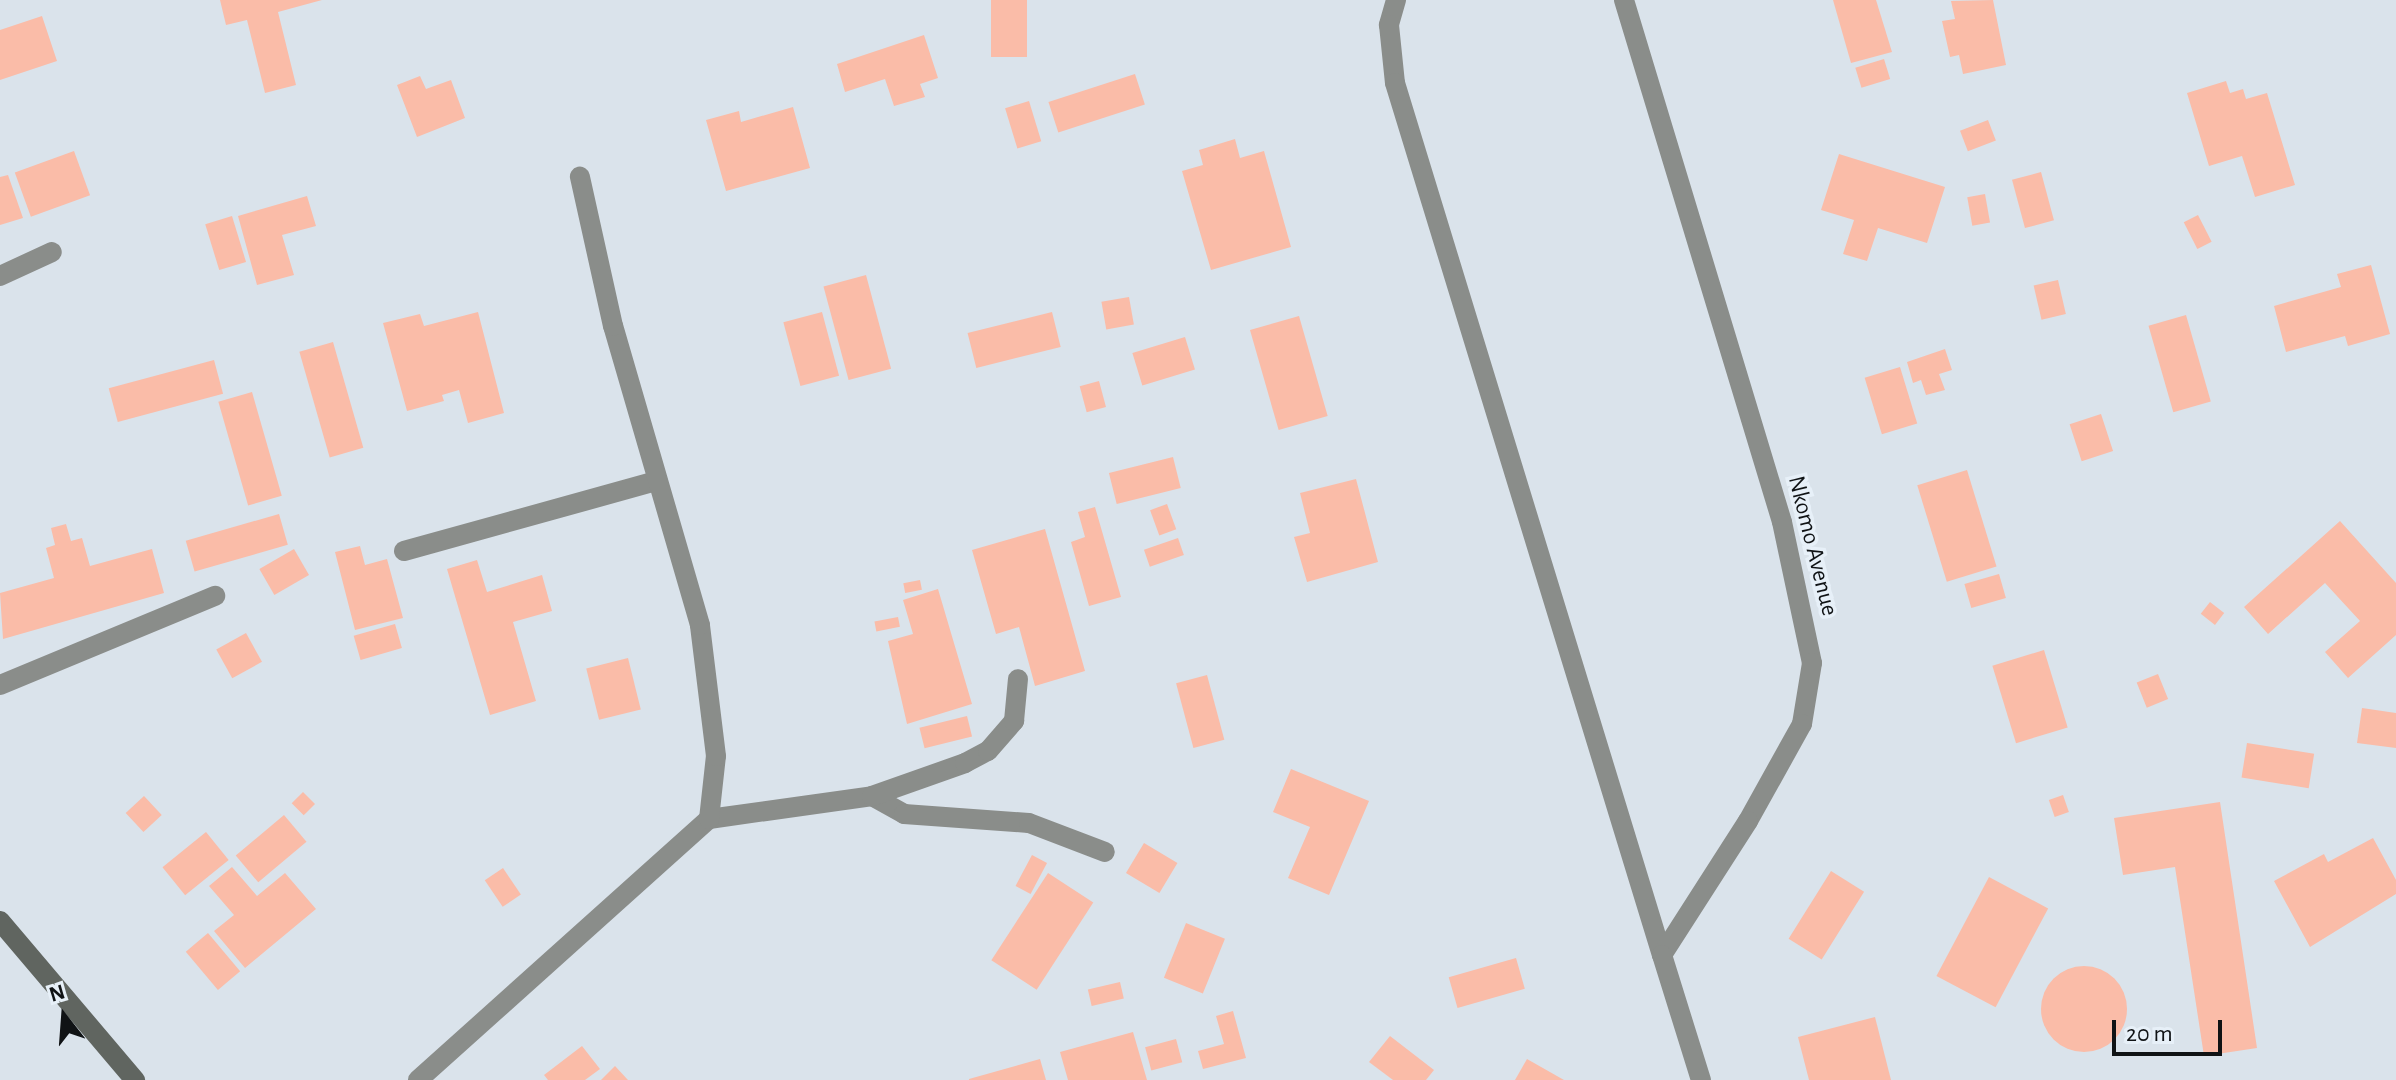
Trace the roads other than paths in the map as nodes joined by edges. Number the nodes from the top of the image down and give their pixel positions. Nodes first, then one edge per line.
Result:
1 (1396, 0) edge
2 (1624, 0) edge
3 (580, 177) dead end
4 (52, 252) dead end
5 (0, 276) edge
6 (657, 481) junction
7 (404, 551) dead end
8 (215, 596) dead end
9 (1018, 679) dead end
10 (0, 685) edge
11 (872, 796) junction
12 (709, 819) junction
13 (1105, 852) dead end
14 (0, 921) edge
15 (1662, 955) junction
16 (135, 1080) edge
17 (418, 1080) edge
18 (1701, 1080) edge

1 - 15 street
2 - 15 street, Nkomo Avenue
3 - 6 street
4 - 5 street
6 - 7 street
6 - 12 street
8 - 10 street
9 - 11 street
11 - 12 street
11 - 13 street
12 - 17 street
14 - 16 street
15 - 18 street

